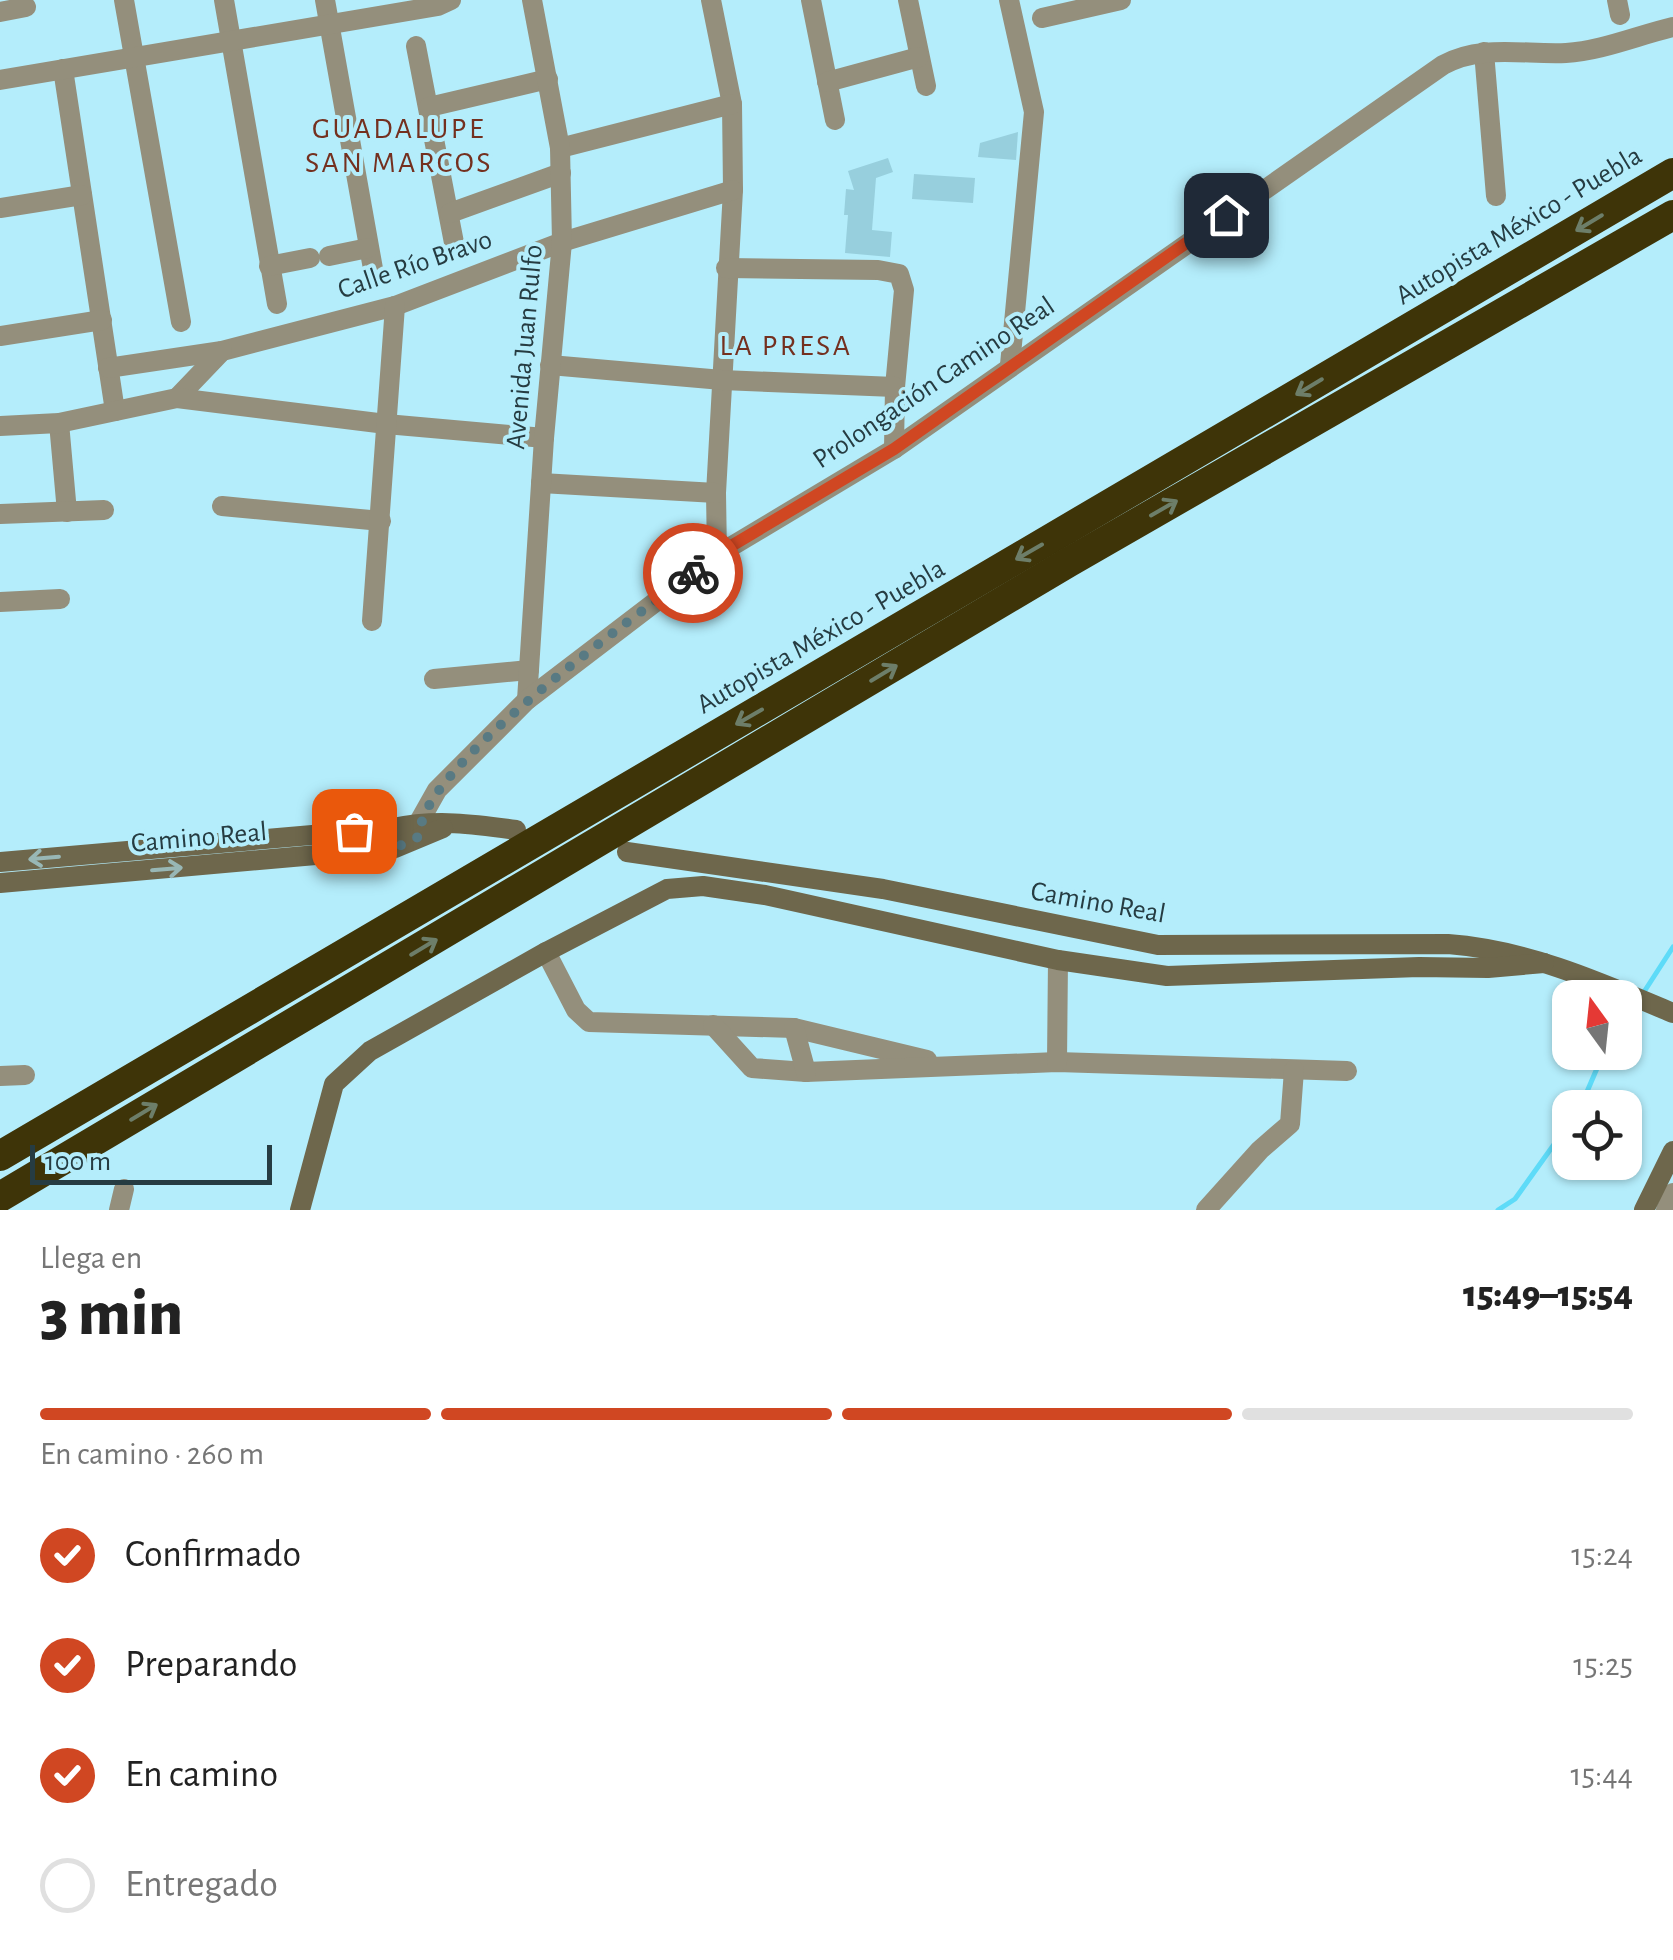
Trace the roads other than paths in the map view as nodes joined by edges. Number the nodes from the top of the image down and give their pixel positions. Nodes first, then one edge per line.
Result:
1 (124, 0) edge
2 (224, 0) edge
3 (325, 0) edge
4 (452, 0) edge
5 (532, 0) edge
6 (711, 0) edge
7 (811, 0) edge
8 (908, 0) edge
9 (1009, 0) edge
10 (1114, 1) edge
11 (27, 10) edge
12 (0, 12) edge
13 (1042, 18) dead end
14 (330, 24) junction
15 (1673, 27) edge
16 (231, 40) junction
17 (416, 46) dead end
18 (1484, 52) junction
19 (134, 56) junction
20 (920, 57) junction
21 (63, 69) junction
22 (548, 79) junction
23 (0, 80) edge
24 (827, 82) junction
25 (926, 86) dead end
26 (732, 104) junction
27 (429, 106) junction
28 (835, 120) dead end
29 (560, 148) junction
30 (560, 173) junction
31 (1673, 173) edge
32 (733, 190) junction
33 (82, 194) junction
34 (1496, 196) dead end
35 (0, 208) edge
36 (450, 213) junction
37 (1673, 215) edge
38 (562, 242) junction
39 (368, 248) junction
40 (456, 248) dead end
41 (269, 266) junction
42 (726, 268) junction
43 (375, 280) dead end
44 (277, 304) dead end
45 (394, 306) junction
46 (102, 320) junction
47 (181, 322) dead end
48 (0, 336) edge
49 (222, 351) junction
50 (150, 362) junction
51 (550, 365) junction
52 (1010, 365) junction
53 (108, 368) junction
54 (722, 380) junction
55 (895, 387) junction
56 (177, 398) junction
57 (115, 411) junction
58 (59, 423) junction
59 (386, 424) junction
60 (0, 426) edge
61 (544, 438) junction
62 (894, 449) junction
63 (541, 483) junction
64 (716, 493) junction
65 (222, 506) dead end
66 (104, 510) dead end
67 (67, 512) junction
68 (0, 514) edge
69 (381, 522) junction
70 (716, 555) junction
71 (60, 599) dead end
72 (0, 602) edge
73 (372, 621) dead end
74 (528, 670) junction
75 (434, 679) dead end
76 (527, 700) junction
77 (420, 829) junction
78 (516, 830) dead end
79 (316, 844) junction
80 (108, 852) junction
81 (628, 852) dead end
82 (0, 862) edge
83 (108, 874) junction
84 (0, 883) edge
85 (546, 952) junction
86 (1058, 960) junction
87 (1544, 963) junction
88 (1673, 1013) edge
89 (713, 1026) junction
90 (794, 1028) junction
91 (1058, 1062) junction
92 (953, 1066) junction
93 (1294, 1070) junction
94 (1347, 1071) dead end
95 (806, 1072) junction
96 (0, 1076) edge
97 (25, 1076) dead end
98 (1673, 1150) edge
99 (0, 1156) edge
100 (1673, 1193) edge
101 (0, 1197) edge
102 (300, 1210) edge
103 (1206, 1210) edge
104 (1644, 1210) edge
105 (1666, 1210) edge

1 - 19 street
2 - 16 street
3 - 14 street
4 - 14 street
5 - 22 street, Avenida Juan Rulfo
6 - 26 street
7 - 24 street
8 - 20 street
9 - 52 street
10 - 13 street
11 - 12 street
14 - 16 street
14 - 39 street
15 - 18 street
16 - 19 street
16 - 41 street
17 - 27 street
18 - 34 street
18 - 52 street, Prolongación Camino Real
19 - 21 street
19 - 47 street
20 - 24 street
20 - 25 street
21 - 23 street
21 - 33 street
22 - 27 street
22 - 29 street, Avenida Juan Rulfo
24 - 28 street
26 - 29 street
26 - 32 street
27 - 36 street
29 - 30 street, Avenida Juan Rulfo
30 - 36 street
30 - 38 street, Avenida Juan Rulfo
31 -> 99 highway, Autopista México - Puebla
32 - 38 street, Calle Río Bravo
32 - 42 street
33 - 35 street
33 - 46 street
36 - 40 street
101 -> 37 highway
38 - 45 street, Calle Río Bravo
38 - 51 street, Avenida Juan Rulfo
39 - 41 street
39 - 43 street
41 - 44 street
42 - 54 street
42 - 55 street
45 - 49 street, Calle Río Bravo
45 - 59 street
46 - 48 street
46 - 53 street
49 - 50 street, Calle Río Bravo
49 - 56 street
50 - 53 street, Calle Río Bravo
50 - 56 street
51 - 54 street
51 - 61 street, Avenida Juan Rulfo
52 - 62 street, Prolongación Camino Real
53 - 57 street
54 - 55 street
54 - 64 street
55 - 62 street
56 - 57 street
56 - 59 street
57 - 58 street
58 - 60 street
58 - 67 street
59 - 61 street
59 - 69 street
61 - 63 street, Avenida Juan Rulfo
62 - 70 street, Prolongación Camino Real
63 - 64 street
63 - 74 street, Avenida Juan Rulfo
64 - 70 street
65 - 69 street
66 - 67 street
67 - 68 street
69 - 73 street
70 - 76 street, Prolongación Camino Real
71 - 72 street
74 - 75 street
74 - 76 street, Avenida Juan Rulfo
76 - 77 street, Prolongación Camino Real
77 - 78 street, Camino Real
77 - 79 street, Camino Real
79 - 80 street, Camino Real
83 -> 79 street, Camino Real
80 -> 82 street, Camino Real
80 - 83 street
81 - 87 street, Camino Real
83 - 84 street, Camino Real
85 - 86 street
85 - 89 street
85 - 102 street
86 - 87 street
86 - 91 street
87 - 88 street, Camino Real
89 - 90 street
89 - 95 street
90 - 92 street
90 - 95 street
91 - 92 street
91 - 93 street
92 - 95 street
93 - 94 street
93 - 103 street
96 - 97 street
98 - 104 street
100 - 105 street

